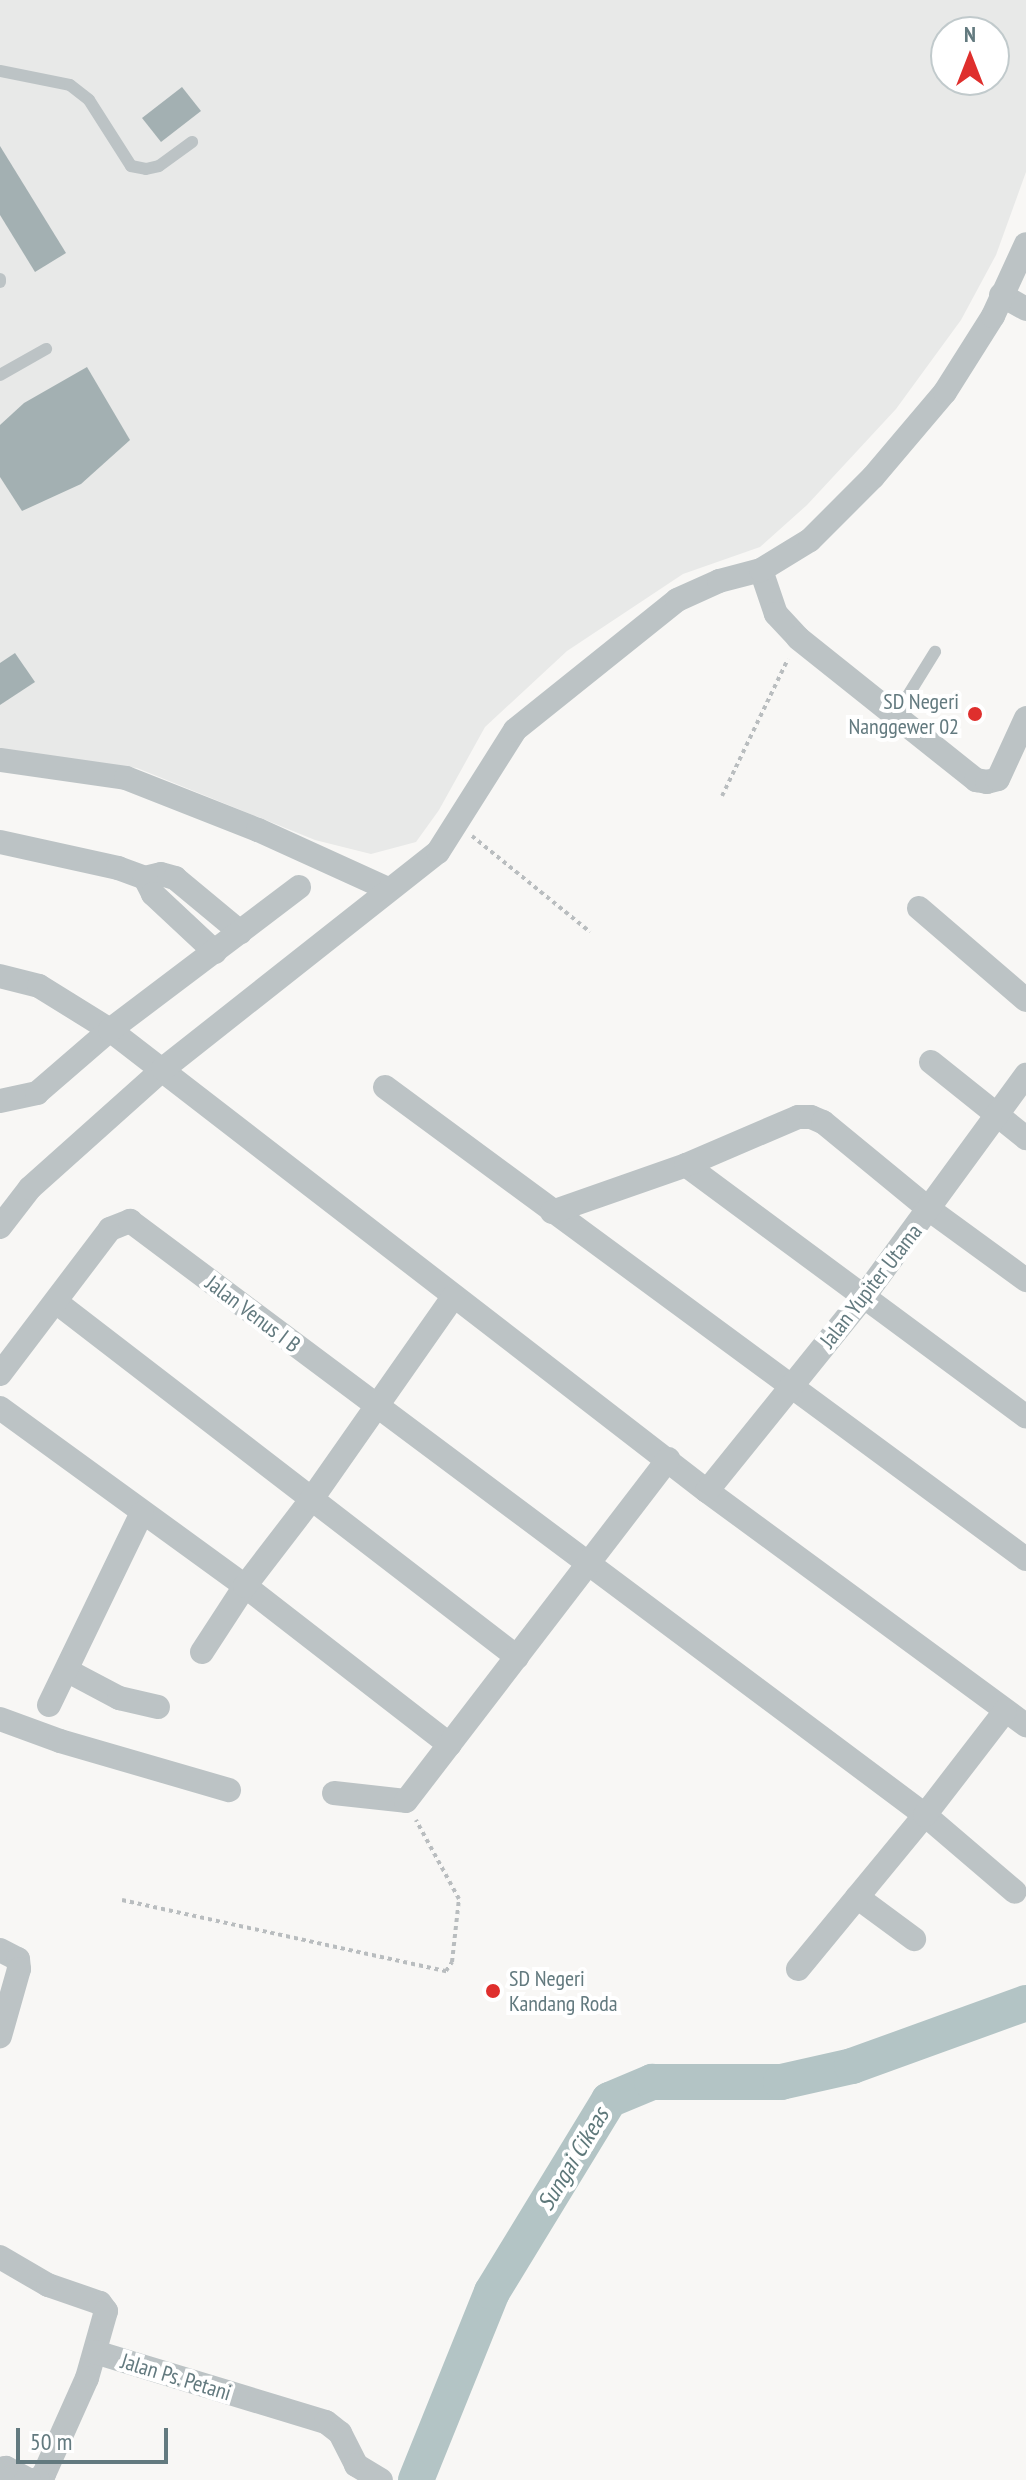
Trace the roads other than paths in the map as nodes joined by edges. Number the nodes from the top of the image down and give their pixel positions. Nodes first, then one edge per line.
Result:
1 (0, 71) edge
2 (192, 142) dead end
3 (1026, 244) edge
4 (1001, 295) junction
5 (1026, 309) edge
6 (46, 349) dead end
7 (0, 375) edge
8 (761, 570) junction
9 (935, 652) dead end
10 (894, 718) junction
11 (1026, 718) edge
12 (0, 760) edge
13 (0, 842) edge
14 (145, 878) junction
15 (299, 887) dead end
16 (388, 889) junction
17 (919, 908) dead end
18 (240, 932) junction
19 (215, 952) junction
20 (0, 976) edge
21 (1026, 1000) edge
22 (110, 1030) junction
23 (931, 1062) dead end
24 (163, 1069) junction
25 (1026, 1075) edge
26 (385, 1087) dead end
27 (0, 1101) edge
28 (997, 1117) junction
29 (1026, 1138) edge
30 (686, 1165) junction
31 (930, 1210) junction
32 (552, 1212) junction
33 (0, 1227) edge
34 (1026, 1280) edge
35 (865, 1295) junction
36 (453, 1297) junction
37 (56, 1302) junction
38 (0, 1374) edge
39 (792, 1386) junction
40 (0, 1408) edge
41 (377, 1408) junction
42 (1026, 1417) edge
43 (668, 1459) junction
44 (707, 1491) junction
45 (311, 1500) junction
46 (142, 1513) junction
47 (1026, 1559) edge
48 (590, 1564) junction
49 (245, 1586) junction
50 (202, 1652) dead end
51 (517, 1657) junction
52 (68, 1671) junction
53 (49, 1705) dead end
54 (158, 1707) dead end
55 (1005, 1711) junction
56 (0, 1719) edge
57 (1026, 1725) edge
58 (450, 1745) junction
59 (229, 1790) dead end
60 (334, 1793) dead end
61 (925, 1815) junction
62 (1015, 1892) dead end
63 (857, 1897) junction
64 (914, 1939) dead end
65 (0, 1950) edge
66 (798, 1969) dead end
67 (0, 2036) edge
68 (0, 2257) edge
69 (95, 2352) junction
70 (0, 2469) edge
71 (376, 2478) edge

1 - 2 lane
3 - 4 street
4 - 5 street
4 - 8 street
6 - 7 lane
8 - 10 street
8 - 16 street
9 - 10 lane
10 - 11 street
12 - 16 street
13 - 14 street
14 - 18 street
14 - 19 street
15 - 18 street
16 - 24 street
17 - 21 street
18 - 19 street
19 - 22 street
20 - 22 street
22 - 24 street
22 - 27 street
23 - 28 street
24 - 33 street
24 - 36 street
25 - 28 street, Jalan Yupiter Utama
26 - 32 street
28 - 29 street
28 - 31 street, Jalan Yupiter Utama
30 - 31 street
30 - 32 street
30 - 35 street
31 - 34 street
31 - 35 street, Jalan Yupiter Utama
32 - 39 street
35 - 39 street, Jalan Yupiter Utama
35 - 42 street
36 - 41 street
36 - 43 street
37 - 38 street
37 - 41 street, Jalan Venus I B
37 - 45 street
39 - 44 street, Jalan Yupiter Utama
39 - 47 street
40 - 46 street
41 - 45 street
41 - 48 street, Jalan Venus I B
43 - 44 street
43 - 48 street
44 - 55 street
45 - 49 street
45 - 51 street
46 - 49 street
46 - 52 street
48 - 51 street
48 - 61 street, Jalan Venus I B
49 - 50 street
49 - 58 street
51 - 58 street
52 - 53 street
52 - 54 street
55 - 57 street
55 - 61 street
56 - 59 street
58 - 60 street
61 - 62 street, Jalan Venus I B
61 - 63 street
63 - 64 street
63 - 66 street
65 - 67 street
68 - 69 street
69 - 70 street
69 - 71 street, Jalan Ps. Petani

